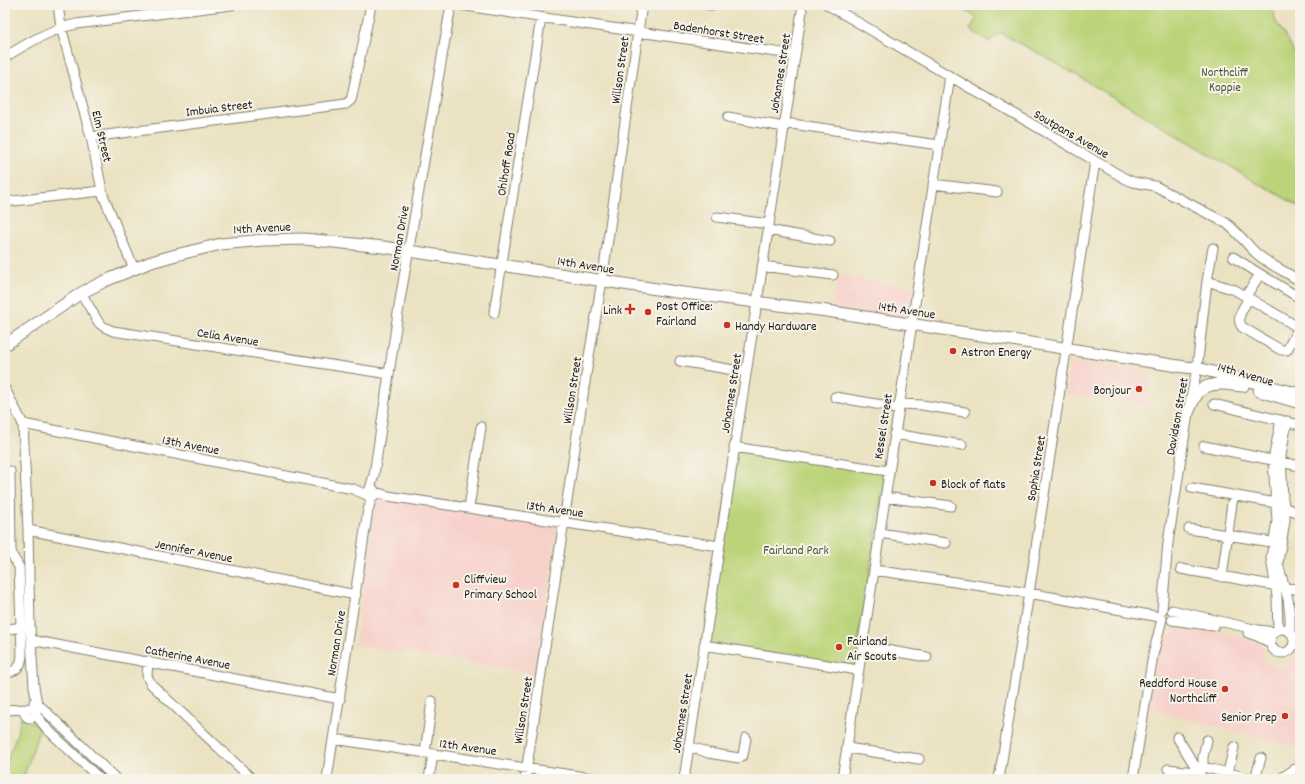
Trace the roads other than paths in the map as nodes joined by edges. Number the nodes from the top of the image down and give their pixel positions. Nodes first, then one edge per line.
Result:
1 (58, 5) edge
2 (231, 5) edge
3 (371, 5) edge
4 (451, 5) edge
5 (461, 5) edge
6 (642, 5) edge
7 (828, 5) edge
8 (802, 12) dead end
9 (541, 18) junction
10 (61, 27) junction
11 (637, 31) junction
12 (795, 55) junction
13 (5, 57) edge
14 (950, 76) junction
15 (728, 117) dead end
16 (784, 125) junction
17 (91, 137) junction
18 (939, 145) junction
19 (1095, 161) junction
20 (933, 184) junction
21 (101, 191) junction
22 (997, 192) dead end
23 (5, 202) edge
24 (717, 217) dead end
25 (768, 227) junction
26 (830, 241) dead end
27 (1214, 248) dead end
28 (409, 251) junction
29 (1233, 257) dead end
30 (502, 266) junction
31 (762, 266) junction
32 (134, 268) junction
33 (1260, 274) junction
34 (833, 275) dead end
35 (602, 281) junction
36 (1208, 281) junction
37 (1300, 281) edge
38 (81, 293) junction
39 (1248, 297) junction
40 (1298, 297) dead end
41 (757, 302) junction
42 (494, 313) dead end
43 (912, 324) junction
44 (5, 345) edge
45 (1066, 348) junction
46 (680, 360) dead end
47 (1197, 371) junction
48 (746, 372) junction
49 (389, 374) junction
50 (1243, 386) junction
51 (5, 389) edge
52 (1300, 394) edge
53 (835, 397) dead end
54 (1214, 404) dead end
55 (1300, 404) edge
56 (898, 407) junction
57 (965, 412) dead end
58 (1188, 413) junction
59 (1284, 420) junction
60 (23, 424) junction
61 (1300, 425) edge
62 (481, 427) dead end
63 (894, 434) junction
64 (962, 445) dead end
65 (1204, 446) dead end
66 (734, 447) junction
67 (1277, 461) junction
68 (1300, 466) edge
69 (7, 470) edge
70 (25, 471) junction
71 (888, 471) junction
72 (1192, 488) dead end
73 (371, 493) junction
74 (1233, 496) junction
75 (884, 497) junction
76 (1276, 503) junction
77 (951, 506) dead end
78 (469, 508) junction
79 (1285, 508) junction
80 (1300, 512) edge
81 (565, 522) junction
82 (1189, 529) dead end
83 (28, 530) junction
84 (879, 533) junction
85 (1228, 535) junction
86 (946, 543) dead end
87 (1277, 543) junction
88 (719, 546) junction
89 (16, 562) junction
90 (29, 562) junction
91 (874, 570) junction
92 (1181, 570) dead end
93 (1222, 576) junction
94 (1276, 586) junction
95 (1286, 588) junction
96 (1300, 590) edge
97 (1029, 593) junction
98 (356, 595) junction
99 (1166, 615) junction
100 (21, 627) junction
101 (5, 630) edge
102 (1276, 632) junction
103 (31, 640) junction
104 (1295, 642) edge
105 (1271, 643) junction
106 (704, 645) junction
107 (862, 646) junction
108 (927, 657) dead end
109 (148, 661) junction
110 (858, 670) junction
111 (5, 674) edge
112 (340, 698) junction
113 (432, 701) dead end
114 (32, 709) junction
115 (7, 710) edge
116 (1176, 737) dead end
117 (746, 738) dead end
118 (334, 739) junction
119 (1207, 740) dead end
120 (688, 747) junction
121 (1234, 747) dead end
122 (847, 748) junction
123 (429, 753) junction
124 (919, 758) dead end
125 (1261, 758) dead end
126 (527, 768) junction
127 (1168, 769) dead end
128 (1295, 769) dead end
129 (1197, 772) edge
130 (1228, 772) junction
131 (100, 779) edge
132 (116, 779) edge
133 (252, 779) edge
134 (327, 779) edge
135 (429, 779) edge
136 (525, 779) edge
137 (598, 779) edge
138 (684, 779) edge
139 (842, 779) edge
140 (999, 779) edge
141 (1133, 779) edge
142 (1203, 779) edge
143 (1254, 779) edge
144 (1280, 779) edge

1 - 10 street, Elm Street
2 - 10 street
3 - 17 street, Imbuia Street
4 - 28 street, Norman Drive
5 - 9 street, Badenhorst Street
6 - 11 street, Willson Street
7 - 14 street, Soutpans Avenue
8 - 12 street, Johannes Street
9 - 11 street, Badenhorst Street
9 - 30 street, Ohlhoff Road
10 - 13 street
10 - 17 street, Elm Street
11 - 12 street, Badenhorst Street
11 - 35 street, Willson Street
12 - 16 street, Johannes Street
14 - 18 street, Kessel Street
14 - 19 street, Soutpans Avenue
15 - 16 street
16 - 18 street
16 - 25 street, Johannes Street
17 - 21 street, Elm Street
18 - 20 street, Kessel Street
19 - 37 street, Soutpans Avenue
19 - 45 street, Sophia Street
20 - 22 street
20 - 43 street, Kessel Street
21 - 23 street
21 - 32 street, Elm Street
24 - 25 street
25 - 26 street
25 - 31 street, Johannes Street
27 - 36 street, Davidson Street
28 - 30 main road, 14th Avenue
28 - 32 main road, 14th Avenue
28 - 49 street, Norman Drive
29 - 33 street
30 - 35 main road, 14th Avenue
30 - 42 street, Ohlhoff Road
31 - 34 street
31 - 41 street, Johannes Street
32 - 38 main road, 14th Avenue
33 - 39 street
33 - 40 street
35 - 41 main road, 14th Avenue
35 - 81 street, Willson Street
36 - 39 street
36 - 47 street, Davidson Street
38 - 44 main road, 14th Avenue
38 - 49 street, Celia Avenue
39 - 39 street
41 - 43 main road, 14th Avenue
41 - 48 street, Johannes Street
43 - 45 main road, 14th Avenue
43 - 56 street, Kessel Street
45 - 47 main road, 14th Avenue
45 - 97 street, Sophia Street
46 - 48 street
47 - 50 main road, 14th Avenue
47 - 52 main road, 14th Avenue
47 - 58 street, Davidson Street
48 - 66 street, Johannes Street
49 - 73 street, Norman Drive
50 - 55 main road, 14th Avenue
50 - 58 main road
51 - 60 street
53 - 56 street
54 - 59 street
56 - 57 street
56 - 63 street, Kessel Street
58 - 99 street, Davidson Street
59 - 61 street
59 - 67 street
60 - 70 street
60 - 73 street, 13th Avenue
62 - 78 street
63 - 64 street
63 - 71 street, Kessel Street
65 - 67 street
66 - 71 street
66 - 88 street, Johannes Street
67 - 68 street
67 - 76 street
67 - 79 street
69 - 70 street
69 - 89 street
70 - 83 street
71 - 75 street, Kessel Street
72 - 74 street
73 - 78 street, 13th Avenue
73 - 98 street, Norman Drive
74 - 76 street
74 - 85 street
75 - 77 street
75 - 84 street, Kessel Street
76 - 79 street
76 - 87 street
78 - 81 street, 13th Avenue
79 - 80 street
79 - 87 street
81 - 88 street, 13th Avenue
81 - 126 street, Willson Street
82 - 85 street
83 - 90 street
83 - 98 street, Jennifer Avenue
84 - 86 street
84 - 91 street, Kessel Street
85 - 87 street
85 - 93 street
87 - 94 street
87 - 95 street
88 - 106 street, Johannes Street
89 - 90 street
89 - 100 street
90 - 103 street
91 - 97 street
91 - 107 street, Kessel Street
92 - 93 street
93 - 94 street
94 - 95 street
94 - 102 street
95 - 96 street
95 - 104 street
97 - 99 street
97 - 140 street, Sophia Street
98 - 112 street, Norman Drive
99 - 102 street
99 - 105 street
99 - 141 street
100 - 101 street
100 - 111 street
102 - 104 street
102 - 105 street
103 - 109 street, Catherine Avenue
103 - 114 street
104 - 105 street
106 - 110 street
106 - 120 street, Johannes Street
107 - 108 street
107 - 110 street, Kessel Street
109 - 112 street, Catherine Avenue
109 - 133 street
110 - 122 street, Kessel Street
112 - 118 street, Norman Drive
113 - 123 street
114 - 115 street
114 - 131 street
114 - 132 street
116 - 129 street
117 - 120 street
118 - 123 street, 12th Avenue
118 - 134 street, Norman Drive
119 - 129 street
120 - 138 street, Johannes Street
121 - 130 street
122 - 124 street
122 - 139 street, Kessel Street
123 - 126 street, 12th Avenue
123 - 135 street
125 - 143 street
126 - 136 street, Willson Street
126 - 137 street, 12th Avenue
127 - 129 street
128 - 144 street
129 - 130 street
129 - 142 street
130 - 143 street

